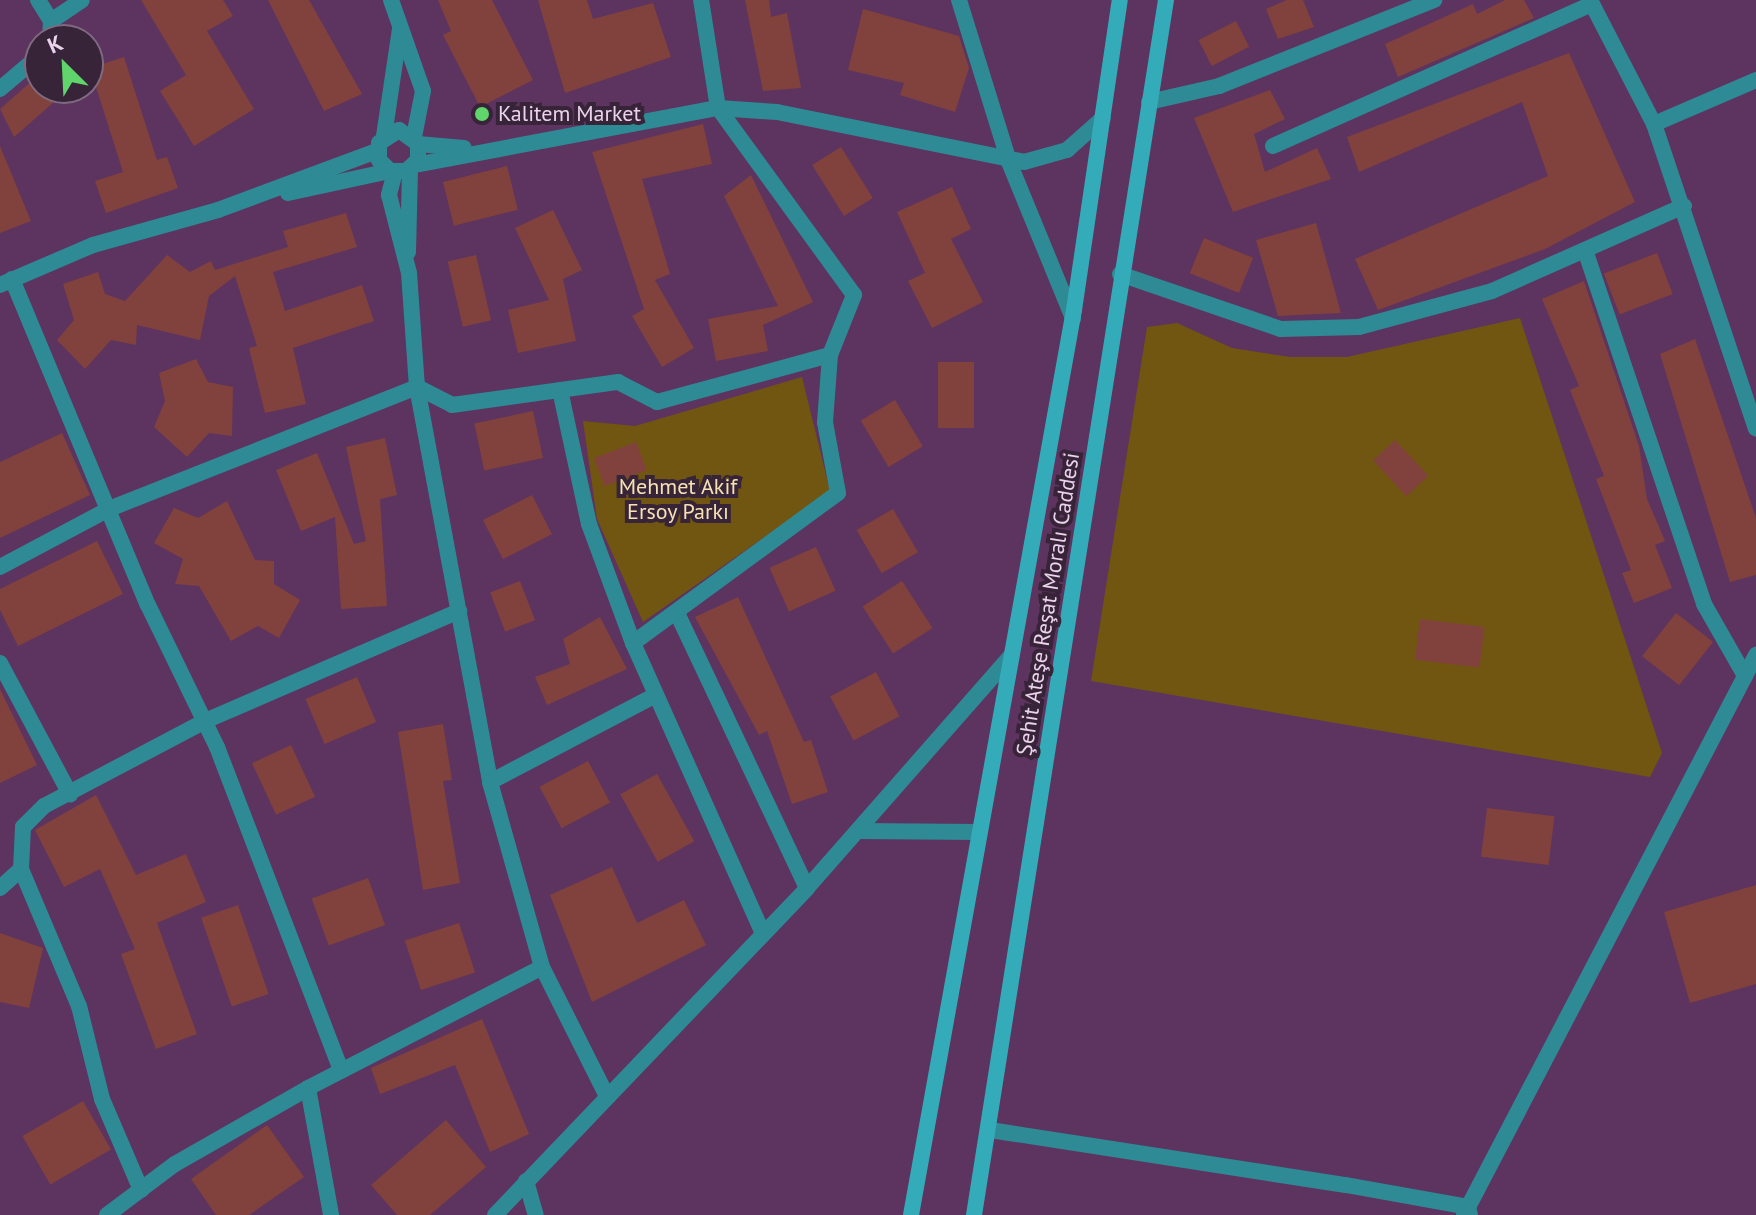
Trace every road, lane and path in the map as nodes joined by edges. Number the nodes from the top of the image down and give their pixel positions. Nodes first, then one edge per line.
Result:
1 (38, 0) edge
2 (82, 0) edge
3 (391, 0) edge
4 (701, 0) edge
5 (959, 0) edge
6 (1120, 0) edge
7 (1166, 0) edge
8 (1434, 0) edge
9 (1591, 2) edge
10 (51, 21) junction
11 (51, 24) edge
12 (401, 27) junction
13 (24, 69) edge
14 (1756, 80) edge
15 (0, 89) edge
16 (1149, 102) junction
17 (718, 108) junction
18 (1103, 118) junction
19 (1654, 124) junction
20 (416, 140) junction
21 (380, 144) junction
22 (1273, 146) dead end
23 (477, 149) junction
24 (1009, 162) junction
25 (402, 169) junction
26 (259, 197) junction
27 (1684, 206) junction
28 (1585, 250) junction
29 (1120, 274) junction
30 (6, 282) edge
31 (1073, 318) junction
32 (830, 355) junction
33 (417, 387) junction
34 (560, 390) junction
35 (1756, 428) edge
36 (109, 509) junction
37 (0, 567) edge
38 (459, 611) junction
39 (677, 613) junction
40 (633, 643) junction
41 (1756, 655) edge
42 (1010, 657) junction
43 (0, 663) edge
44 (1745, 676) junction
45 (656, 695) junction
46 (205, 721) junction
47 (490, 782) junction
48 (70, 794) junction
49 (858, 831) junction
50 (979, 832) junction
51 (21, 869) junction
52 (0, 888) edge
53 (807, 888) junction
54 (763, 933) junction
55 (542, 967) junction
56 (341, 1070) junction
57 (308, 1088) junction
58 (606, 1094) junction
59 (990, 1130) junction
60 (526, 1181) junction
61 (141, 1190) junction
62 (1467, 1212) edge
63 (107, 1215) edge
64 (331, 1215) edge
65 (495, 1215) edge
66 (536, 1215) edge
67 (911, 1215) edge
68 (974, 1215) edge

1 - 10 street
2 - 10 street
3 - 12 street
4 - 17 street
5 - 24 street
6 - 18 main road
7 - 16 main road, Şehit Ateşe Reşat Moralı Caddesi
8 - 16 street
9 - 19 street
9 - 22 street
10 - 11 street
12 - 20 street
12 - 21 street
13 - 15 street
14 - 19 street
16 - 29 main road, Şehit Ateşe Reşat Moralı Caddesi
17 - 23 street
17 - 24 street
17 - 32 street
18 - 24 street
18 - 31 main road
19 - 27 street
20 - 21 street
20 - 23 street
20 - 25 street
21 - 25 street
21 - 26 street
23 - 25 street
24 - 31 street
25 - 26 street
25 - 33 street
26 - 30 street
27 - 28 street
27 - 35 street
28 - 29 street
28 - 44 street
29 - 59 main road, Şehit Ateşe Reşat Moralı Caddesi
30 - 36 street
31 - 42 main road
32 - 34 street
32 - 39 street
33 - 34 street
33 - 36 street
33 - 38 street
34 - 40 street
36 - 37 street
36 - 46 street
38 - 46 street
38 - 47 street
39 - 40 street
39 - 53 street
40 - 45 street
41 - 44 street
42 - 49 street
42 - 50 main road
43 - 48 street
44 - 62 street
45 - 47 street
45 - 54 street
46 - 48 street
46 - 56 street
47 - 55 street
48 - 51 street
49 - 50 street
49 - 53 street
50 - 67 main road
51 - 52 street
51 - 61 street
53 - 54 street
54 - 58 street
55 - 56 street
55 - 58 street
56 - 57 street
57 - 61 street
57 - 64 street
58 - 60 street
59 - 62 street
59 - 68 main road, Şehit Ateşe Reşat Moralı Caddesi
60 - 65 street
60 - 66 street
61 - 63 street

